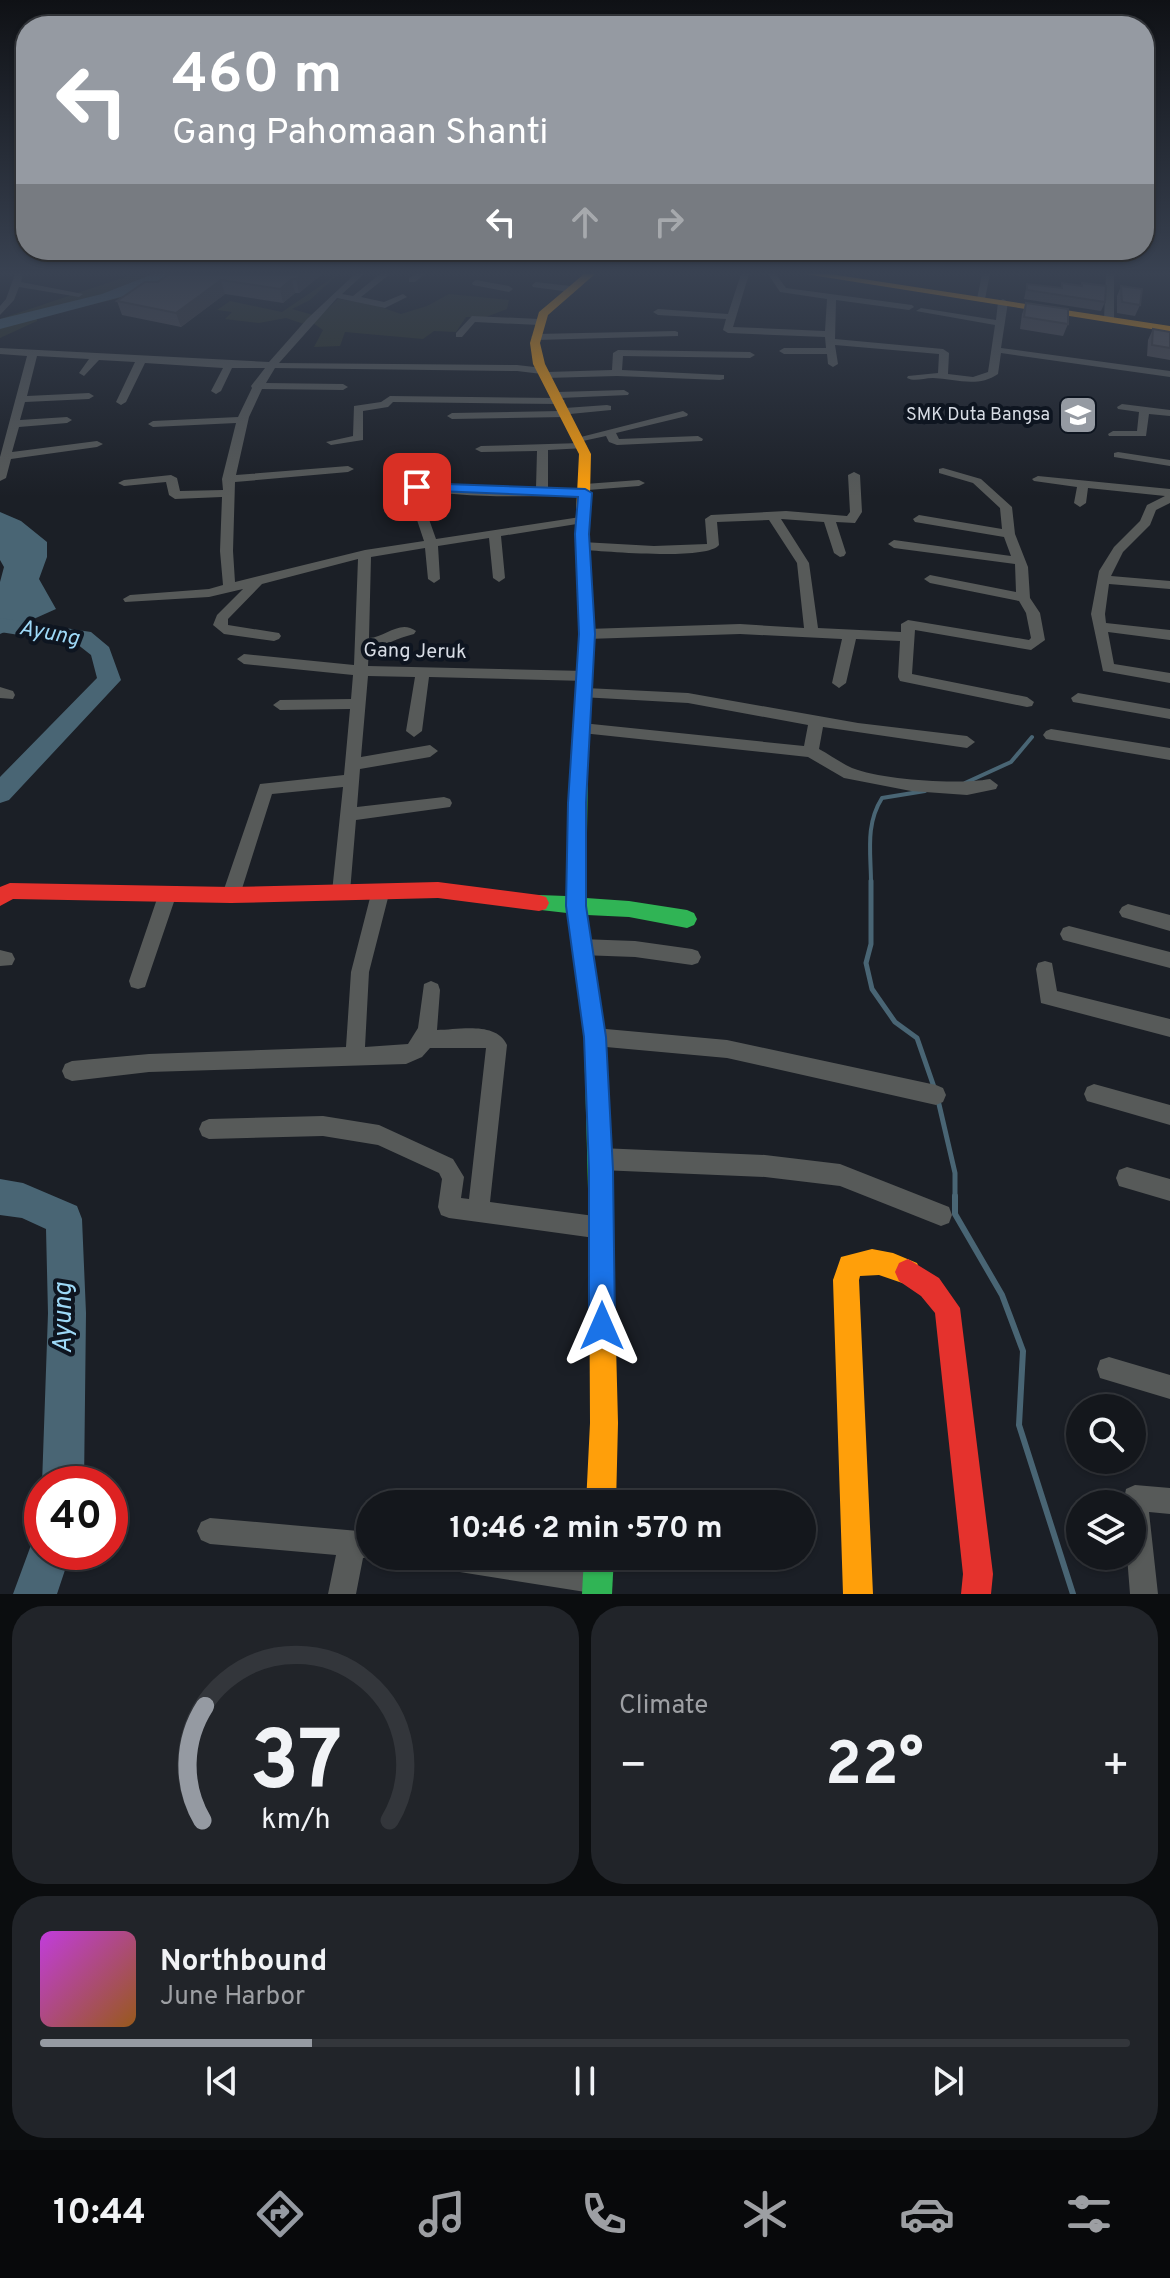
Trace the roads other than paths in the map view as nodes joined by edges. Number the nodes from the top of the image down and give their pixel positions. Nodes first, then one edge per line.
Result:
1 (285, 348) edge
2 (540, 348) edge
3 (618, 348) edge
4 (797, 348) edge
5 (831, 348) edge
6 (908, 348) edge
7 (998, 350) joint
8 (0, 351) edge
9 (784, 351) dead end
10 (33, 352) junction
11 (618, 353) junction
12 (750, 355) dead end
13 (97, 356) junction
14 (142, 359) junction
15 (1072, 360) junction
16 (833, 364) dead end
17 (229, 365) junction
18 (270, 365) junction
19 (543, 370) junction
20 (84, 373) dead end
21 (617, 373) junction
22 (1170, 374) edge
23 (720, 377) dead end
24 (943, 377) junction
25 (912, 378) dead end
26 (1170, 385) edge
27 (256, 386) junction
28 (343, 387) dead end
29 (216, 391) dead end
30 (624, 393) dead end
31 (89, 396) dead end
32 (20, 399) junction
33 (121, 402) dead end
34 (562, 405) junction
35 (1122, 407) dead end
36 (607, 408) dead end
37 (1144, 410) junction
38 (1170, 413) edge
39 (683, 414) dead end
40 (452, 416) dead end
41 (67, 420) dead end
42 (241, 420) junction
43 (15, 424) junction
44 (153, 424) dead end
45 (610, 433) junction
46 (1113, 434) dead end
47 (698, 439) dead end
48 (331, 442) dead end
49 (580, 442) junction
50 (97, 444) dead end
51 (543, 447) junction
52 (481, 449) dead end
53 (1118, 455) dead end
54 (7, 456) junction
55 (1170, 463) edge
56 (348, 469) dead end
57 (943, 471) dead end
58 (854, 475) dead end
59 (408, 476) dead end
60 (0, 478) edge
61 (1038, 479) dead end
62 (1083, 482) junction
63 (124, 483) dead end
64 (639, 483) dead end
65 (228, 486) junction
66 (585, 490) junction
67 (542, 493) junction
68 (1170, 496) edge
69 (1080, 503) dead end
70 (418, 505) dead end
71 (773, 516) junction
72 (583, 519) junction
73 (829, 519) junction
74 (919, 519) dead end
75 (495, 532) junction
76 (1009, 534) junction
77 (431, 542) junction
78 (894, 544) dead end
79 (582, 546) junction
80 (840, 553) dead end
81 (365, 554) junction
82 (1020, 561) junction
83 (499, 578) dead end
84 (434, 579) dead end
85 (930, 579) dead end
86 (1105, 580) junction
87 (257, 582) junction
88 (1170, 585) edge
89 (230, 588) junction
90 (1023, 598) junction
91 (130, 599) dead end
92 (1100, 627) junction
93 (409, 631) dead end
94 (906, 631) junction
95 (812, 633) junction
96 (587, 634) junction
97 (850, 635) junction
98 (1170, 635) edge
99 (274, 636) dead end
100 (363, 643) junction
101 (244, 659) dead end
102 (361, 671) junction
103 (423, 672) junction
104 (1170, 678) edge
105 (839, 683) dead end
106 (586, 684) junction
107 (1078, 698) dead end
108 (1027, 702) dead end
109 (358, 704) junction
110 (280, 705) dead end
111 (1170, 714) edge
112 (816, 721) junction
113 (582, 728) junction
114 (414, 731) dead end
115 (1051, 735) dead end
116 (967, 742) dead end
117 (430, 751) dead end
118 (811, 752) junction
119 (1170, 754) edge
120 (350, 772) junction
121 (990, 785) dead end
122 (444, 803) dead end
123 (347, 815) junction
124 (341, 892) junction
125 (168, 893) junction
126 (380, 894) junction
127 (231, 895) junction
128 (0, 898) edge
129 (576, 906) junction
130 (1128, 912) dead end
131 (687, 919) dead end
132 (1170, 923) edge
133 (1069, 934) dead end
134 (580, 947) junction
135 (692, 957) dead end
136 (1170, 960) edge
137 (1045, 969) dead end
138 (138, 981) dead end
139 (431, 990) dead end
140 (1170, 1028) edge
141 (595, 1037) junction
142 (426, 1039) junction
143 (355, 1055) junction
144 (72, 1071) dead end
145 (1094, 1094) dead end
146 (936, 1095) dead end
147 (1170, 1115) edge
148 (209, 1129) dead end
149 (600, 1159) junction
150 (1127, 1178) dead end
151 (1170, 1190) edge
152 (478, 1211) junction
153 (941, 1215) dead end
154 (602, 1228) junction
155 (1109, 1369) dead end
156 (1170, 1387) edge
157 (602, 1490) edge
158 (1170, 1501) edge
159 (210, 1531) dead end
160 (356, 1544) edge
161 (356, 1557) edge
162 (546, 1570) edge
163 (598, 1577) edge
164 (342, 1594) edge
165 (858, 1594) edge
166 (976, 1594) edge
167 (1144, 1594) edge

1 - 18 street
2 - 19 main road
3 - 11 street
4 - 9 street
5 - 16 street
6 - 24 street
7 - 15 street
7 - 24 street
8 - 10 street
10 - 13 street
10 - 32 street
11 - 12 street
11 - 21 street
13 - 14 street
13 - 20 street
14 - 17 street
14 - 33 street
15 - 22 street
15 - 26 street
17 - 18 street
17 - 29 street
18 - 19 street
18 - 27 street
19 - 21 street
19 - 34 main road
21 - 23 street
24 - 25 street
27 - 28 street
27 - 42 street
30 - 34 street
31 - 32 street
32 - 43 street
34 - 36 street
34 - 40 street
34 - 48 street
34 - 49 main road
35 - 37 street
37 - 38 street
37 - 46 street
39 - 45 street
41 - 43 street
42 - 44 street
42 - 65 street
43 - 54 street
45 - 47 street
45 - 49 street
49 - 51 street
49 - 66 main road
50 - 54 street
51 - 52 street
51 - 67 street
53 - 55 street
54 - 60 street
56 - 65 street
57 - 76 street
58 - 73 street
59 - 67 street
61 - 62 street
62 - 68 street
62 - 69 street
63 - 65 street
64 - 66 street
65 - 89 street
66 - 67 street
66 - 72 main road
68 - 86 street
70 - 77 street
71 - 73 street
71 - 79 street
71 - 95 street
72 - 75 street
72 - 79 main road
73 - 80 street
74 - 76 street
75 - 77 street
75 - 83 street
76 - 82 street
77 - 81 street
77 - 84 street
78 - 82 street
79 - 96 main road
81 - 87 street
81 - 100 street
82 - 90 street
85 - 90 street
86 - 88 street
86 - 92 street
87 - 89 street
87 - 99 street
89 - 91 street
90 - 94 street
92 - 98 street
92 - 104 street
93 - 100 street
94 - 97 street
94 - 108 street
95 - 96 street
95 - 97 street
96 - 106 main road
97 - 105 street
100 - 102 street
101 - 102 street, Gang Jeruk
102 - 103 street, Gang Jeruk
102 - 109 street
103 - 106 street, Gang Jeruk
103 - 114 street
106 - 112 street, Gang Jeruk
106 - 113 main road
107 - 111 street
109 - 110 street
109 - 120 street
112 - 116 street, Gang Jeruk
112 - 118 street
113 - 118 street
113 - 129 main road
115 - 119 street
117 - 120 street
118 - 121 street
120 - 123 street
120 - 127 street
122 - 123 street
123 - 124 street
124 - 126 main road
124 - 127 main road
125 - 127 main road
125 - 128 main road
125 - 138 street
126 - 129 main road
126 - 143 street
129 - 131 main road
129 - 134 main road
130 - 132 street
133 - 136 street
134 - 135 street
134 - 141 main road
137 - 140 street
139 - 142 street
141 - 146 street
141 - 149 main road
142 - 143 street
142 - 152 street
143 - 144 street
145 - 147 street
148 - 152 street
149 - 153 street
149 - 154 main road
150 - 151 street
152 - 154 street
154 - 157 main road
155 - 156 street
158 - 167 street
159 - 160 street
161 - 164 street
162 - 163 street
165 - 166 main road

